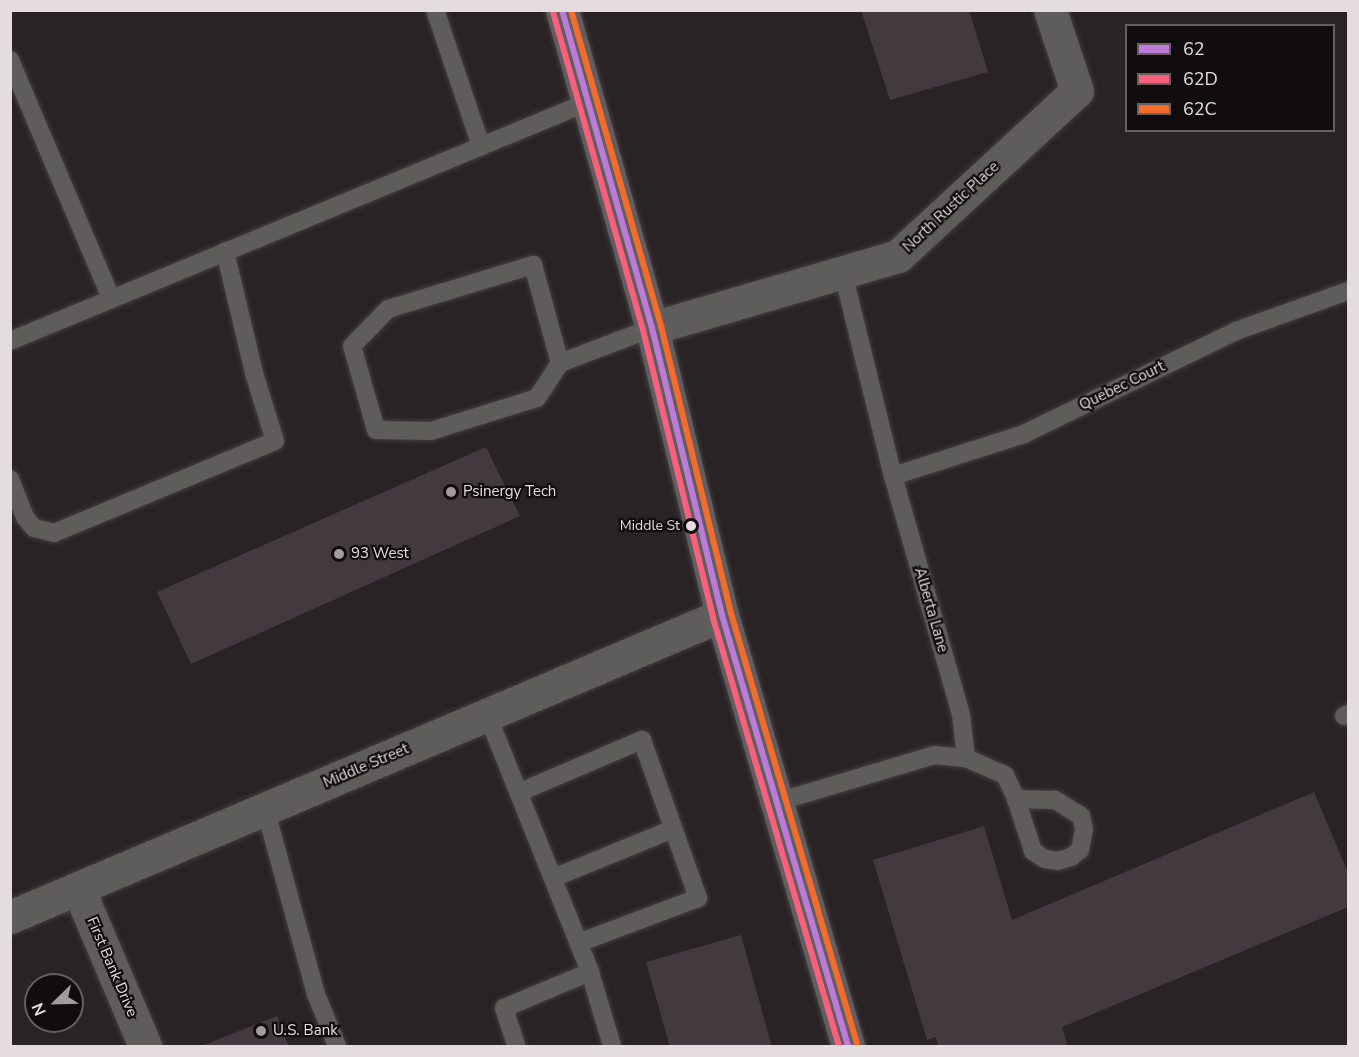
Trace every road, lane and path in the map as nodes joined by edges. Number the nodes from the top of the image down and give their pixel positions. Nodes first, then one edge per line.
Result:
1 (435, 10) edge
2 (562, 10) edge
3 (1050, 10) edge
4 (10, 60) edge
5 (588, 102) junction
6 (481, 146) junction
7 (225, 251) junction
8 (843, 273) junction
9 (1348, 291) edge
10 (111, 298) junction
11 (652, 328) junction
12 (10, 341) edge
13 (560, 363) junction
14 (893, 476) junction
15 (10, 479) edge
16 (722, 615) junction
17 (487, 714) junction
18 (966, 758) junction
19 (520, 792) junction
20 (1016, 799) dead end
21 (777, 802) junction
22 (265, 808) junction
23 (673, 829) junction
24 (553, 878) junction
25 (78, 888) junction
26 (13, 908) edge
27 (578, 943) junction
28 (590, 972) junction
29 (145, 1047) edge
30 (337, 1047) edge
31 (516, 1047) edge
32 (612, 1047) edge
33 (848, 1047) edge

1 - 6 lane
2 - 5 street
3 - 8 street, North Rustic Place
4 - 10 lane
5 - 6 lane
5 - 11 street
6 - 7 lane
7 - 10 lane
7 - 15 lane
8 - 11 street, North Rustic Place
8 - 14 lane, Alberta Lane
9 - 14 lane, Quebec Court
10 - 12 lane
11 - 13 lane
11 - 16 street
13 - 13 lane
14 - 18 lane, Alberta Lane
16 - 17 street, Middle Street
16 - 21 street
17 - 19 lane
17 - 22 street, Middle Street
18 - 20 lane
18 - 21 lane
19 - 23 lane
19 - 24 lane
21 - 33 street
22 - 25 street, Middle Street
22 - 30 lane
23 - 24 lane
23 - 27 lane
24 - 27 lane
25 - 26 street, Middle Street
25 - 29 street, First Bank Drive
27 - 28 lane
28 - 31 lane
28 - 32 lane

